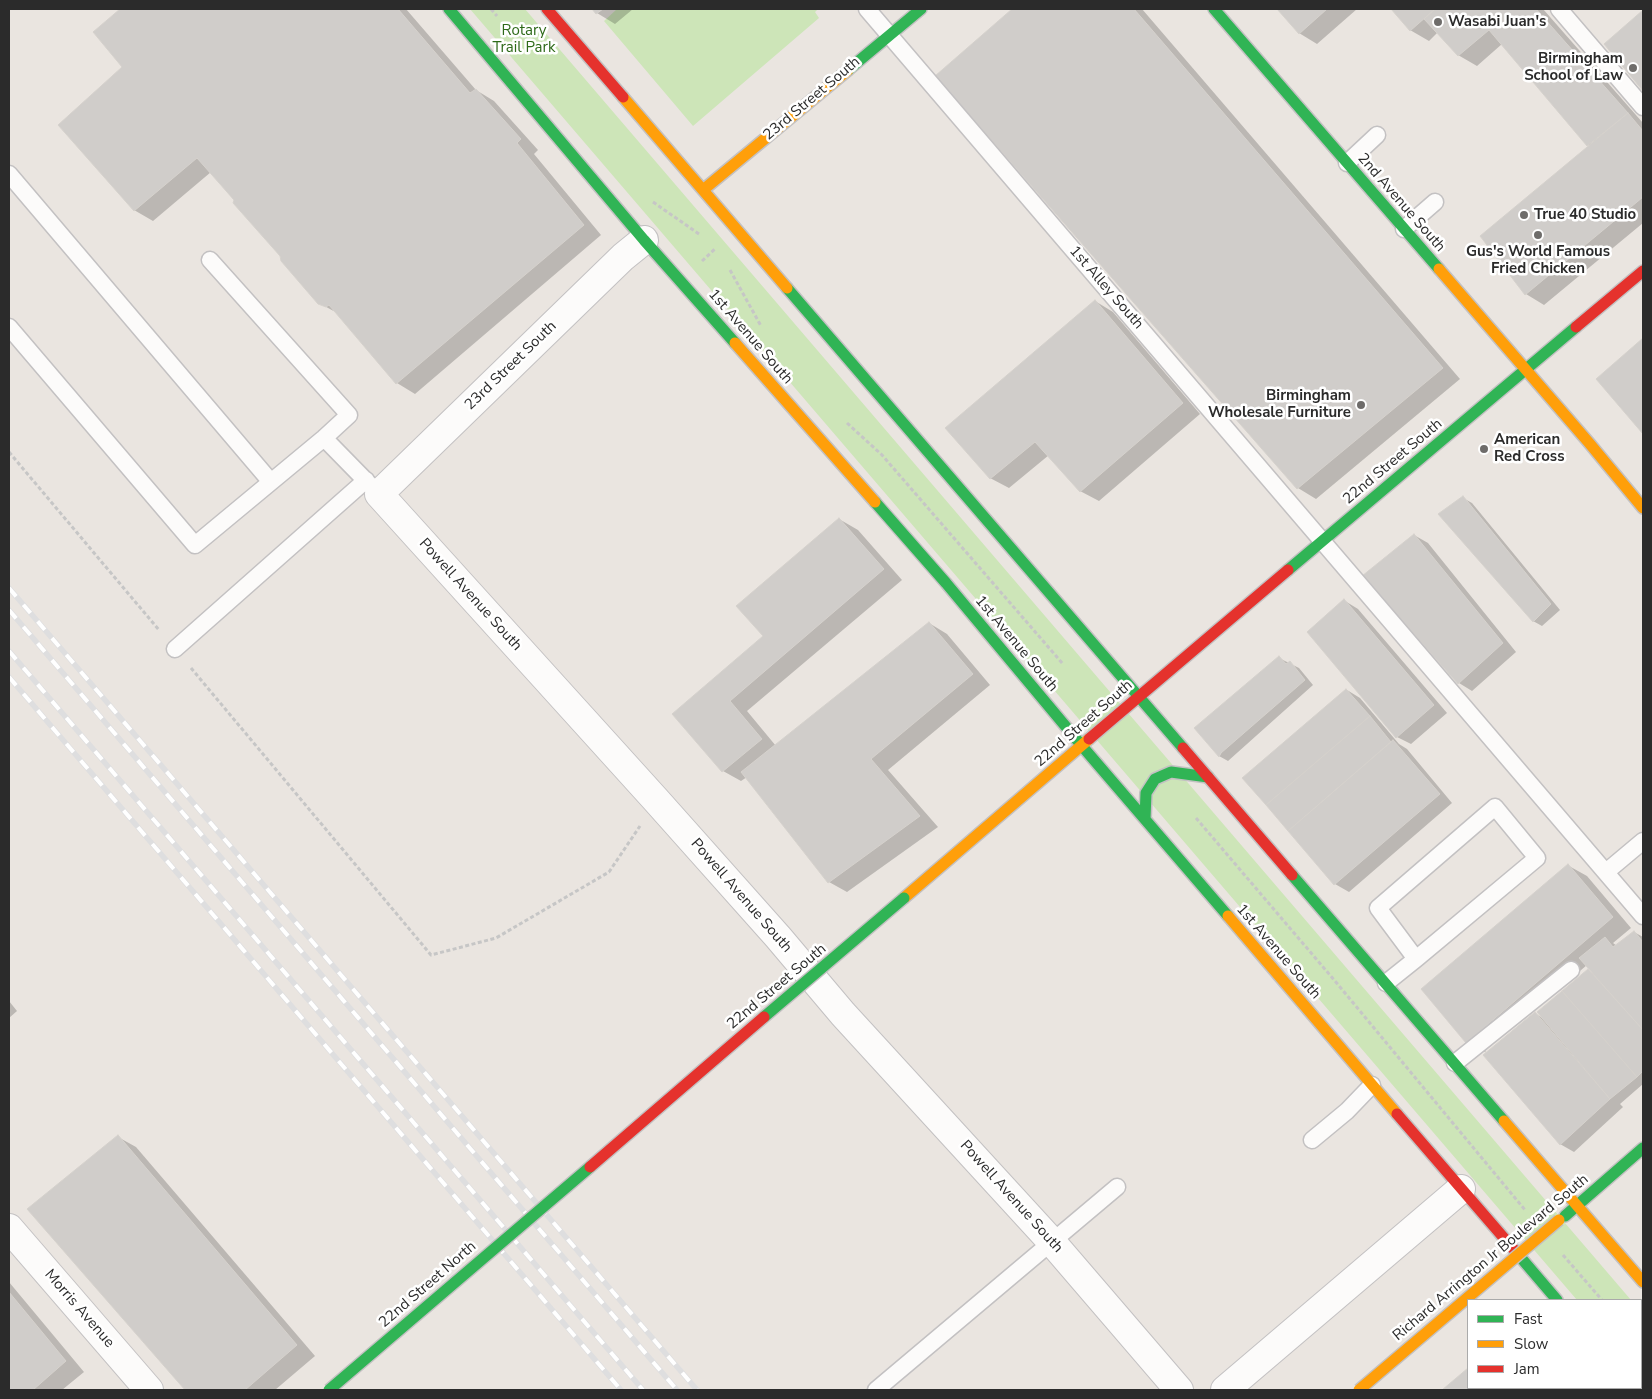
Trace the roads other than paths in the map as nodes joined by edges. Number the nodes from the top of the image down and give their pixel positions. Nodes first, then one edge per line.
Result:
1 (450, 9) edge
2 (547, 9) edge
3 (867, 9) edge
4 (921, 9) edge
5 (1214, 9) edge
6 (1559, 9) edge
7 (890, 35) junction
8 (1643, 107) edge
9 (1377, 135) dead end
10 (1347, 163) junction
11 (9, 174) edge
12 (703, 190) junction
13 (1435, 202) dead end
14 (1404, 229) junction
15 (644, 240) junction
16 (210, 260) dead end
17 (1643, 271) edge
18 (9, 327) edge
19 (1525, 370) junction
20 (324, 438) junction
21 (271, 482) junction
22 (372, 487) junction
23 (1643, 508) edge
24 (1322, 541) junction
25 (175, 649) road end
26 (1138, 696) junction
27 (1082, 746) junction
28 (1208, 777) junction
29 (1145, 820) junction
30 (1643, 841) edge
31 (1606, 872) junction
32 (1643, 916) edge
33 (1416, 959) junction
34 (1571, 970) dead end
35 (1386, 983) junction
36 (1455, 1063) junction
37 (1372, 1085) junction
38 (1312, 1140) dead end
39 (1643, 1148) edge
40 (1117, 1187) dead end
41 (1461, 1189) junction
42 (547, 1202) joint
43 (1578, 1205) junction
44 (9, 1228) edge
45 (1051, 1241) junction
46 (1643, 1282) edge
47 (1556, 1299) edge
48 (148, 1390) edge
49 (328, 1390) edge
50 (876, 1390) edge
51 (1179, 1390) edge
52 (1225, 1390) edge
53 (1359, 1390) edge

1 - 15 street, 1st Avenue South
2 - 12 street
3 - 7 lane, 1st Alley South
4 - 7 street, 23rd Street South
5 - 10 street, 2nd Avenue South
6 - 8 lane
7 - 12 street, 23rd Street South
7 - 24 lane, 1st Alley South
9 - 10 lane
10 - 14 street, 2nd Avenue South
11 - 21 lane
12 - 26 street
13 - 14 lane
14 - 19 street, 2nd Avenue South
15 - 22 street, 23rd Street South
15 - 27 street, 1st Avenue South
16 - 20 lane
17 - 19 street, 22nd Street South
18 - 21 lane
19 - 23 street, 2nd Avenue South
19 - 24 street, 22nd Street South
20 - 21 lane
20 - 22 lane
22 - 25 lane
22 - 45 street, Powell Avenue South
24 - 26 street, 22nd Street South
24 - 31 lane, 1st Alley South
26 - 27 street, 22nd Street South
26 - 28 street
27 - 29 street, 1st Avenue South
27 - 42 street, 22nd Street South, bridge
28 - 29 street
28 - 35 street
29 - 37 street, 1st Avenue South
30 - 31 lane
31 - 32 lane, 1st Alley South
33 - 33 lane
33 - 35 lane
34 - 36 lane
35 - 36 street
36 - 43 street
37 - 38 lane
37 - 41 street, 1st Avenue South
39 - 43 street, Richard Arrington Jr Boulevard South
40 - 45 lane
41 - 47 street, 1st Avenue South
41 - 52 street
42 - 49 street, 22nd Street North, bridge
43 - 46 street
43 - 53 street, Richard Arrington Jr Boulevard South, bridge
44 - 48 street, Morris Avenue
45 - 50 lane
45 - 51 street, Powell Avenue South

